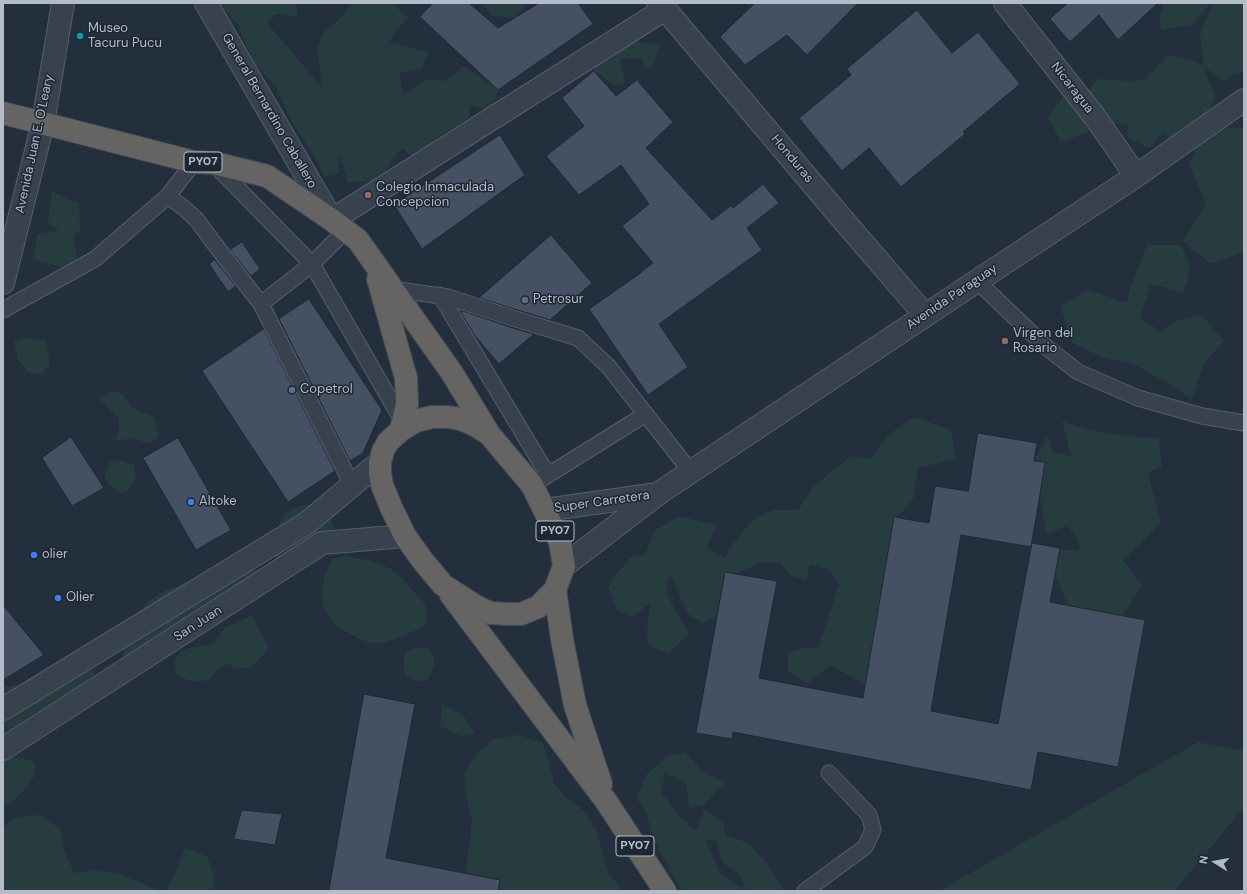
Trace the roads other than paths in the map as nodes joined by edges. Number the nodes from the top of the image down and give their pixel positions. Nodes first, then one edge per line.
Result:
1 (63, 3) edge
2 (206, 3) edge
3 (1005, 3) edge
4 (661, 6) edge
5 (1244, 100) edge
6 (3, 113) edge
7 (43, 123) junction
8 (204, 162) junction
9 (1136, 176) junction
10 (168, 196) junction
11 (339, 225) junction
12 (312, 264) junction
13 (374, 264) junction
14 (976, 280) junction
15 (3, 283) edge
16 (392, 289) junction
17 (440, 296) junction
18 (261, 304) junction
19 (3, 310) edge
20 (925, 315) junction
21 (646, 414) junction
22 (1244, 423) edge
23 (402, 426) junction
24 (489, 434) junction
25 (380, 462) junction
26 (691, 472) junction
27 (540, 480) junction
28 (352, 485) junction
29 (659, 494) junction
30 (545, 510) junction
31 (405, 536) junction
32 (564, 566) junction
33 (443, 585) junction
34 (555, 590) junction
35 (3, 708) edge
36 (3, 748) edge
37 (829, 773) dead end
38 (606, 801) junction
39 (665, 891) edge
40 (805, 891) edge

1 - 7 street, Avenida Juan E. O'Leary
2 - 11 street, General Bernardino Caballero
3 - 9 street, Nicaragua
4 - 11 street
4 - 20 street, Honduras
5 - 9 street, Avenida Paraguay
6 - 7 highway, PY07
7 - 8 highway, PY07
7 - 15 street, Avenida Juan E. O'Leary
8 - 10 lane
8 - 11 highway, PY07
8 - 12 lane
9 - 14 street, Avenida Paraguay
10 - 18 lane
10 - 19 lane
11 - 12 lane
11 - 13 highway, PY07
12 - 18 lane
12 - 23 lane
13 - 16 highway, PY07
13 - 23 highway, PY07
14 - 20 street, Avenida Paraguay
14 - 22 lane
16 - 17 lane
16 - 24 highway, PY07
17 - 21 lane
17 - 27 lane
18 - 28 lane
20 - 26 street, Avenida Paraguay
21 - 26 lane
21 - 27 lane
23 - 24 highway, PY07
23 - 25 highway, PY07
24 - 27 highway, PY07
25 - 28 street
25 - 31 highway, PY07
26 - 29 street, Avenida Paraguay
27 - 30 highway, PY07
28 - 35 street
29 - 30 street, Super Carretera
29 - 32 street, Avenida Paraguay
30 - 32 highway, PY07
31 - 33 highway, PY07
31 - 36 street, San Juan
32 - 34 highway, PY07
33 - 34 highway, PY07
33 - 38 highway, PY07
34 - 38 highway, PY07
37 - 40 lane
38 - 39 highway, PY07

